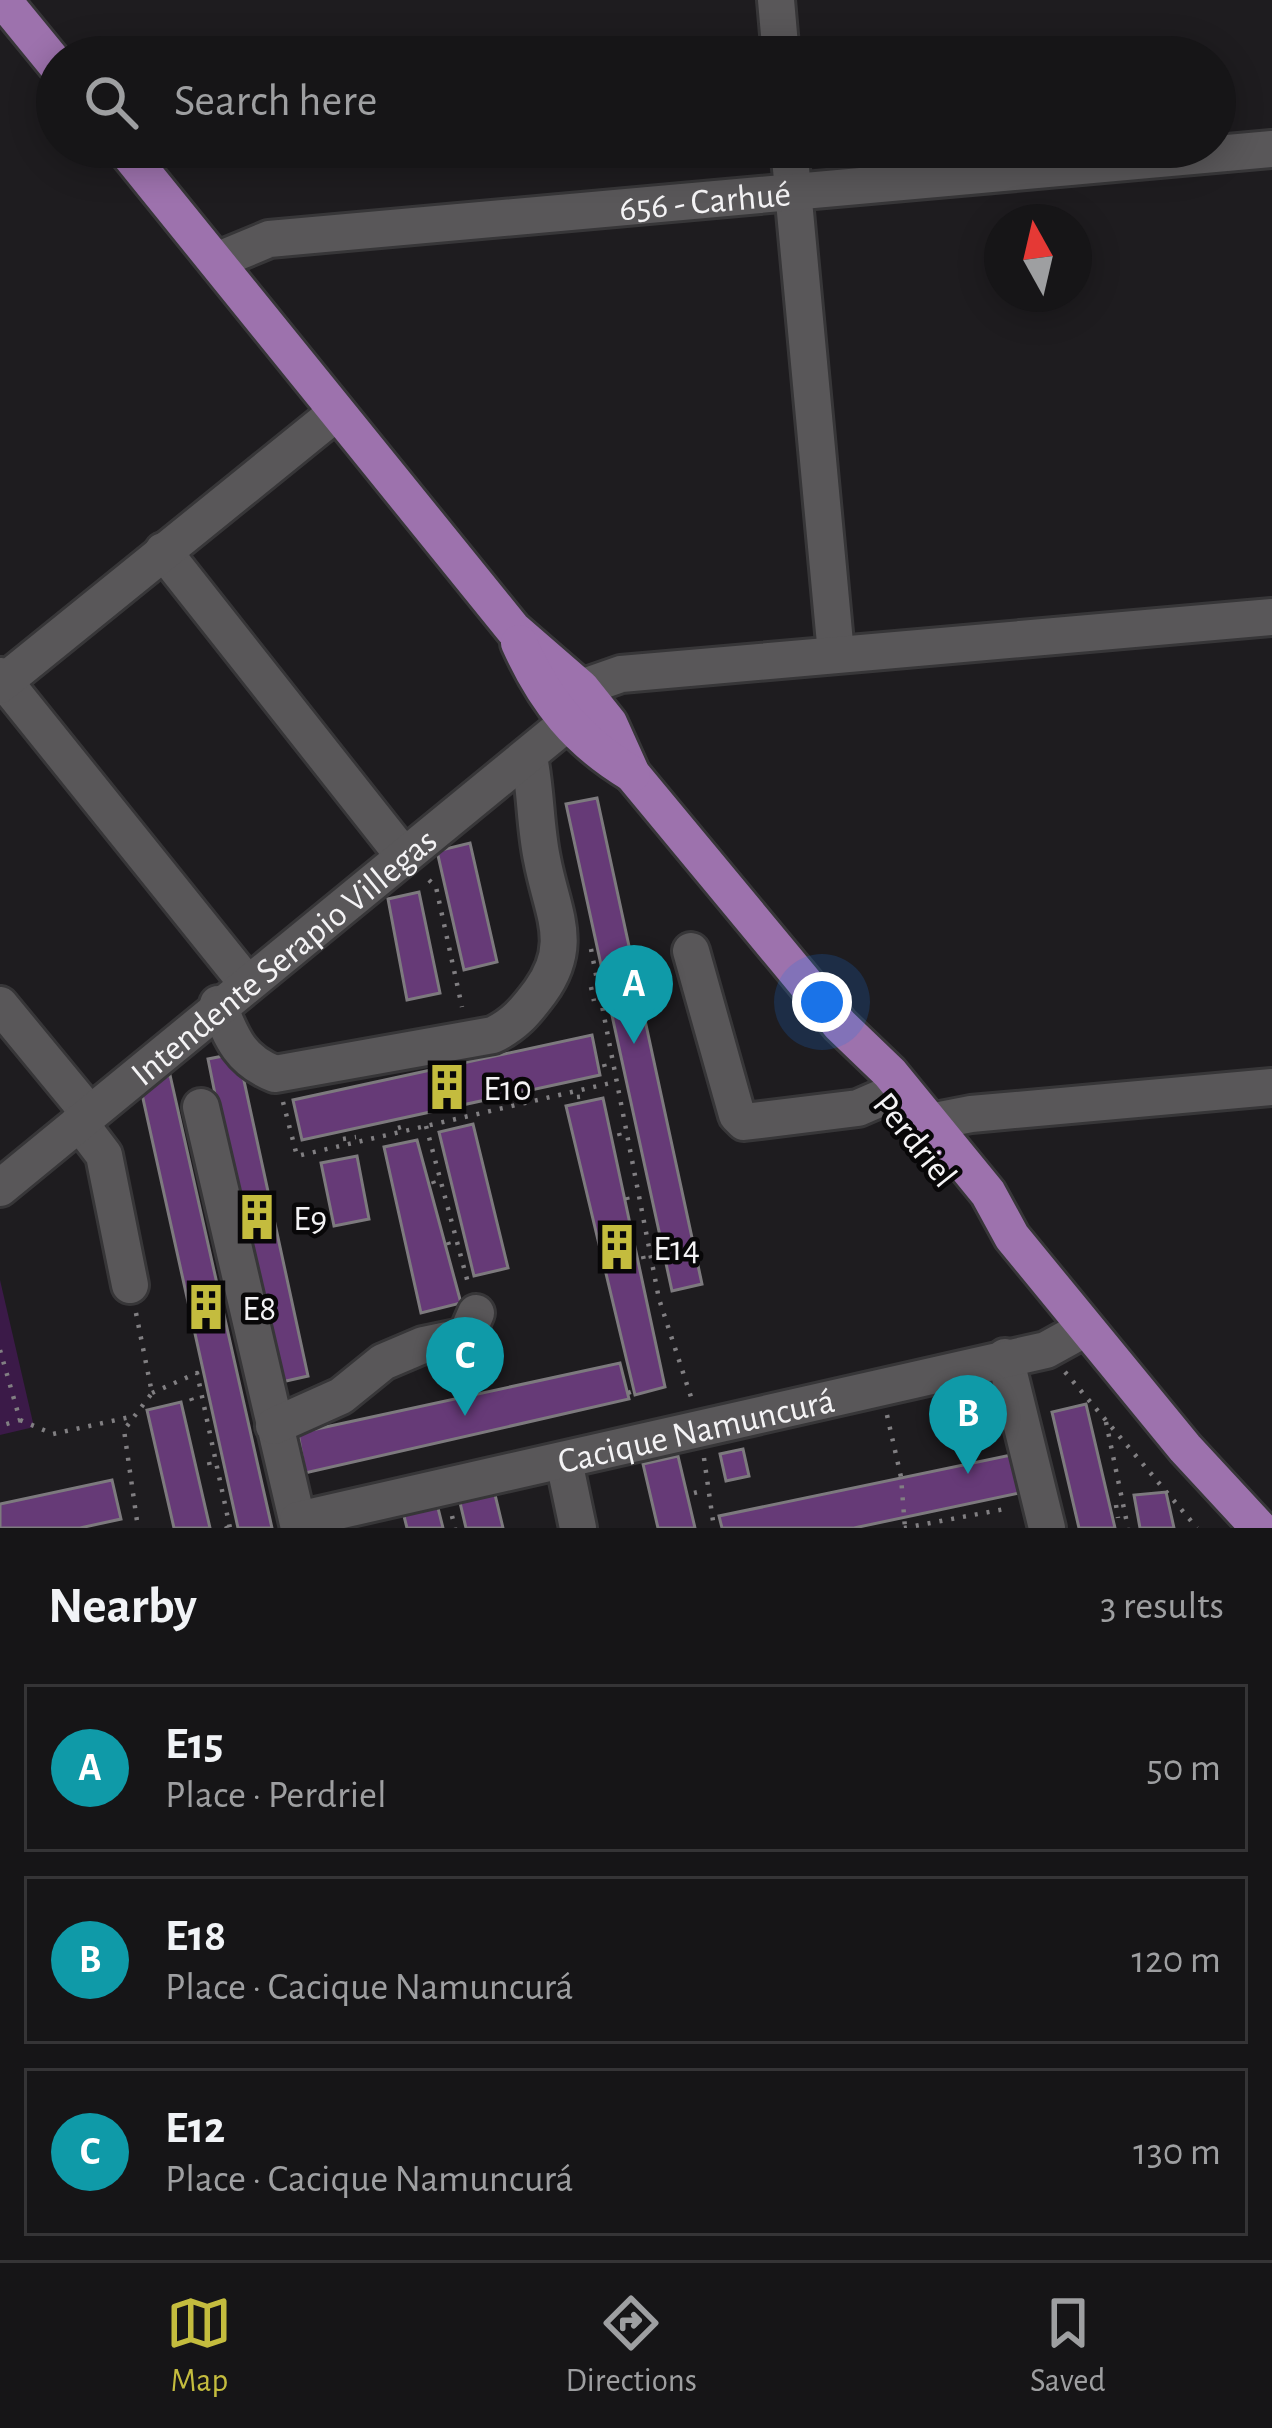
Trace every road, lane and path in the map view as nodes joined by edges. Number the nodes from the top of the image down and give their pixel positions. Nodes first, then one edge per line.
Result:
1 (3, 0) edge
2 (776, 0) edge
3 (779, 36) edge
4 (36, 40) edge
5 (1272, 149) edge
6 (1236, 152) edge
7 (140, 168) edge
8 (791, 168) edge
9 (1060, 168) edge
10 (793, 192) junction
11 (216, 261) junction
12 (337, 412) junction
13 (163, 551) junction
14 (1272, 616) edge
15 (513, 629) junction
16 (836, 654) junction
17 (1, 681) edge
18 (580, 688) junction
19 (567, 723) junction
20 (529, 757) junction
21 (632, 773) junction
22 (403, 855) junction
23 (590, 948) dead end
24 (691, 952) dead end
25 (591, 987) dead end
26 (232, 993) junction
27 (594, 1001) dead end
28 (0, 1005) edge
29 (840, 1025) junction
30 (469, 1040) junction
31 (275, 1073) junction
32 (615, 1082) junction
33 (1272, 1087) edge
34 (587, 1096) dead end
35 (577, 1097) dead end
36 (881, 1098) junction
37 (200, 1107) dead end
38 (84, 1118) junction
39 (455, 1119) junction
40 (478, 1120) dead end
41 (930, 1122) junction
42 (408, 1125) dead end
43 (426, 1126) junction
44 (398, 1128) dead end
45 (619, 1133) dead end
46 (356, 1137) dead end
47 (343, 1139) dead end
48 (622, 1144) dead end
49 (433, 1180) dead end
50 (0, 1189) edge
51 (436, 1189) dead end
52 (627, 1197) dead end
53 (629, 1207) dead end
54 (1012, 1237) junction
55 (448, 1243) dead end
56 (451, 1251) dead end
57 (643, 1256) dead end
58 (645, 1265) dead end
59 (130, 1285) joint
60 (476, 1313) joint
61 (665, 1324) dead end
62 (655, 1326) dead end
63 (1086, 1328) junction
64 (1046, 1350) junction
65 (1, 1354) edge
66 (1005, 1357) junction
67 (881, 1388) junction
68 (152, 1393) junction
69 (191, 1398) dead end
70 (196, 1408) dead end
71 (1104, 1416) junction
72 (133, 1417) junction
73 (20, 1420) junction
74 (0, 1426) edge
75 (274, 1426) junction
76 (702, 1431) junction
77 (1185, 1448) junction
78 (564, 1461) junction
79 (209, 1462) dead end
80 (211, 1471) dead end
81 (1116, 1505) dead end
82 (1044, 1515) edge
83 (1118, 1518) dead end
84 (298, 1524) edge
85 (228, 1527) edge
86 (136, 1528) edge
87 (578, 1528) edge
88 (714, 1528) edge
89 (904, 1528) edge
90 (1128, 1528) edge
91 (1197, 1528) edge
92 (1228, 1528) edge
93 (1259, 1528) edge

1 - 4 main road
2 - 3 street
5 - 6 street, 656 - Carhué
7 - 11 main road
8 - 10 street
9 - 10 street, 656 - Carhué
10 - 11 street, 656 - Carhué
10 - 16 street
11 - 12 main road
12 - 13 street
12 - 15 main road
13 - 17 street
13 - 22 street
14 - 16 street
15 - 18 main road
15 - 19 main road
16 - 18 street
17 - 26 street
18 - 21 main road
19 - 20 street, Intendente Serapio Villegas
19 - 21 main road
20 - 22 street, Intendente Serapio Villegas
20 - 30 street
21 - 29 main road
22 - 26 street, Intendente Serapio Villegas
22 - 30 path
23 - 32 path
24 - 36 street
25 - 27 path
26 - 31 street
26 - 38 street, Intendente Serapio Villegas
28 - 38 street
29 - 36 main road, Perdriel
29 - 41 main road
30 - 31 street
31 - 43 path
32 - 39 path
32 - 76 path
33 - 41 street
34 - 35 path
36 - 54 main road, Perdriel
37 - 75 street
38 - 50 street, Intendente Serapio Villegas
38 - 59 street
39 - 40 path
39 - 43 path
41 - 54 main road
42 - 44 path
43 - 60 path
45 - 48 path
46 - 47 path
49 - 51 path
52 - 53 path
54 - 63 main road
55 - 56 path
57 - 58 path
59 - 68 path
60 - 75 street
61 - 62 path
63 - 64 street, Cacique Namuncurá
63 - 77 main road
64 - 66 street, Cacique Namuncurá
64 - 71 path
65 - 73 path
66 - 67 street, Cacique Namuncurá
66 - 82 street
67 - 76 street, Cacique Namuncurá
67 - 89 path
68 - 72 path
68 - 85 path
69 - 70 path
71 - 90 path
71 - 91 path
72 - 73 path
72 - 86 path
73 - 74 path
75 - 84 street
76 - 78 street, Cacique Namuncurá
76 - 88 path
77 - 92 main road
77 - 93 main road
78 - 84 street, Cacique Namuncurá
78 - 87 street
79 - 80 path
81 - 83 path
82 - 89 path

